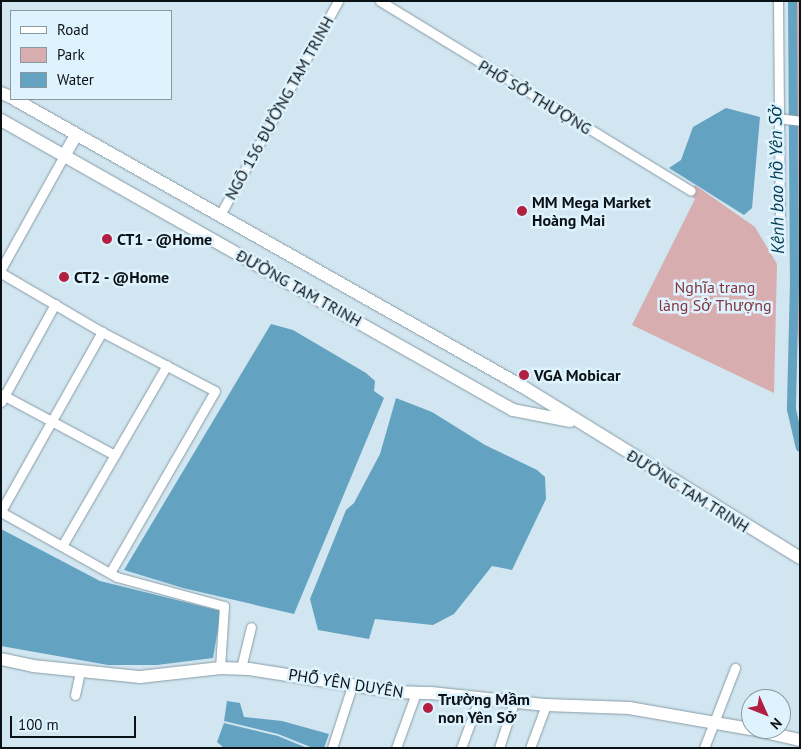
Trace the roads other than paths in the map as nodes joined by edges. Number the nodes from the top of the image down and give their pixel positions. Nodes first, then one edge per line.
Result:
1 (338, 1) edge
2 (380, 1) edge
3 (778, 1) edge
4 (16, 100) edge
5 (777, 118) junction
6 (1, 120) edge
7 (800, 121) edge
8 (76, 135) junction
9 (64, 156) junction
10 (691, 191) dead end
11 (220, 215) junction
12 (780, 241) dead end
13 (1, 269) edge
14 (1, 273) edge
15 (55, 304) junction
16 (102, 332) junction
17 (167, 365) junction
18 (2, 397) edge
19 (53, 421) junction
20 (577, 422) junction
21 (115, 455) junction
22 (1, 512) edge
23 (62, 546) junction
24 (800, 558) edge
25 (110, 573) junction
26 (251, 627) dead end
27 (1, 659) edge
28 (220, 668) junction
29 (241, 668) junction
30 (735, 668) dead end
31 (80, 672) junction
32 (352, 686) junction
33 (416, 693) junction
34 (75, 695) dead end
35 (479, 699) junction
36 (514, 702) junction
37 (546, 705) junction
38 (714, 722) junction
39 (741, 727) edge
40 (332, 748) edge
41 (396, 748) edge
42 (461, 748) edge
43 (499, 748) edge
44 (530, 748) edge
45 (704, 748) edge

1 - 11 street, NGÕ 156 ĐƯỜNG TAM TRINH
2 - 10 street, PHỐ SỞ THƯỢNG
3 - 5 street
4 - 8 main road, ĐƯỜNG TAM TRINH
5 - 7 street
5 - 12 street
6 - 9 main road, ĐƯỜNG TAM TRINH
8 - 9 main road
8 - 11 main road, ĐƯỜNG TAM TRINH
9 - 13 street
9 - 20 main road, ĐƯỜNG TAM TRINH
11 - 20 main road, ĐƯỜNG TAM TRINH
14 - 15 street
15 - 16 street
15 - 18 street
16 - 17 street
16 - 19 street
17 - 21 street
17 - 25 street
18 - 19 street
19 - 21 street
19 - 22 street
20 - 24 main road, ĐƯỜNG TAM TRINH
21 - 23 street
22 - 23 street
23 - 25 street
25 - 28 street
26 - 29 street
27 - 31 main road, PHỐ YÊN DUYÊN
28 - 29 main road, PHỐ YÊN DUYÊN
28 - 31 main road, PHỐ YÊN DUYÊN
29 - 32 main road, PHỐ YÊN DUYÊN
30 - 38 street
31 - 34 street
32 - 33 main road, PHỐ YÊN DUYÊN
32 - 40 street
33 - 35 main road, PHỐ YÊN DUYÊN
33 - 41 street
35 - 36 main road, PHỐ YÊN DUYÊN
35 - 42 street
36 - 37 main road, PHỐ YÊN DUYÊN
36 - 43 street
37 - 38 main road, PHỐ YÊN DUYÊN
37 - 44 street
38 - 39 main road, PHỐ YÊN DUYÊN
38 - 45 street

